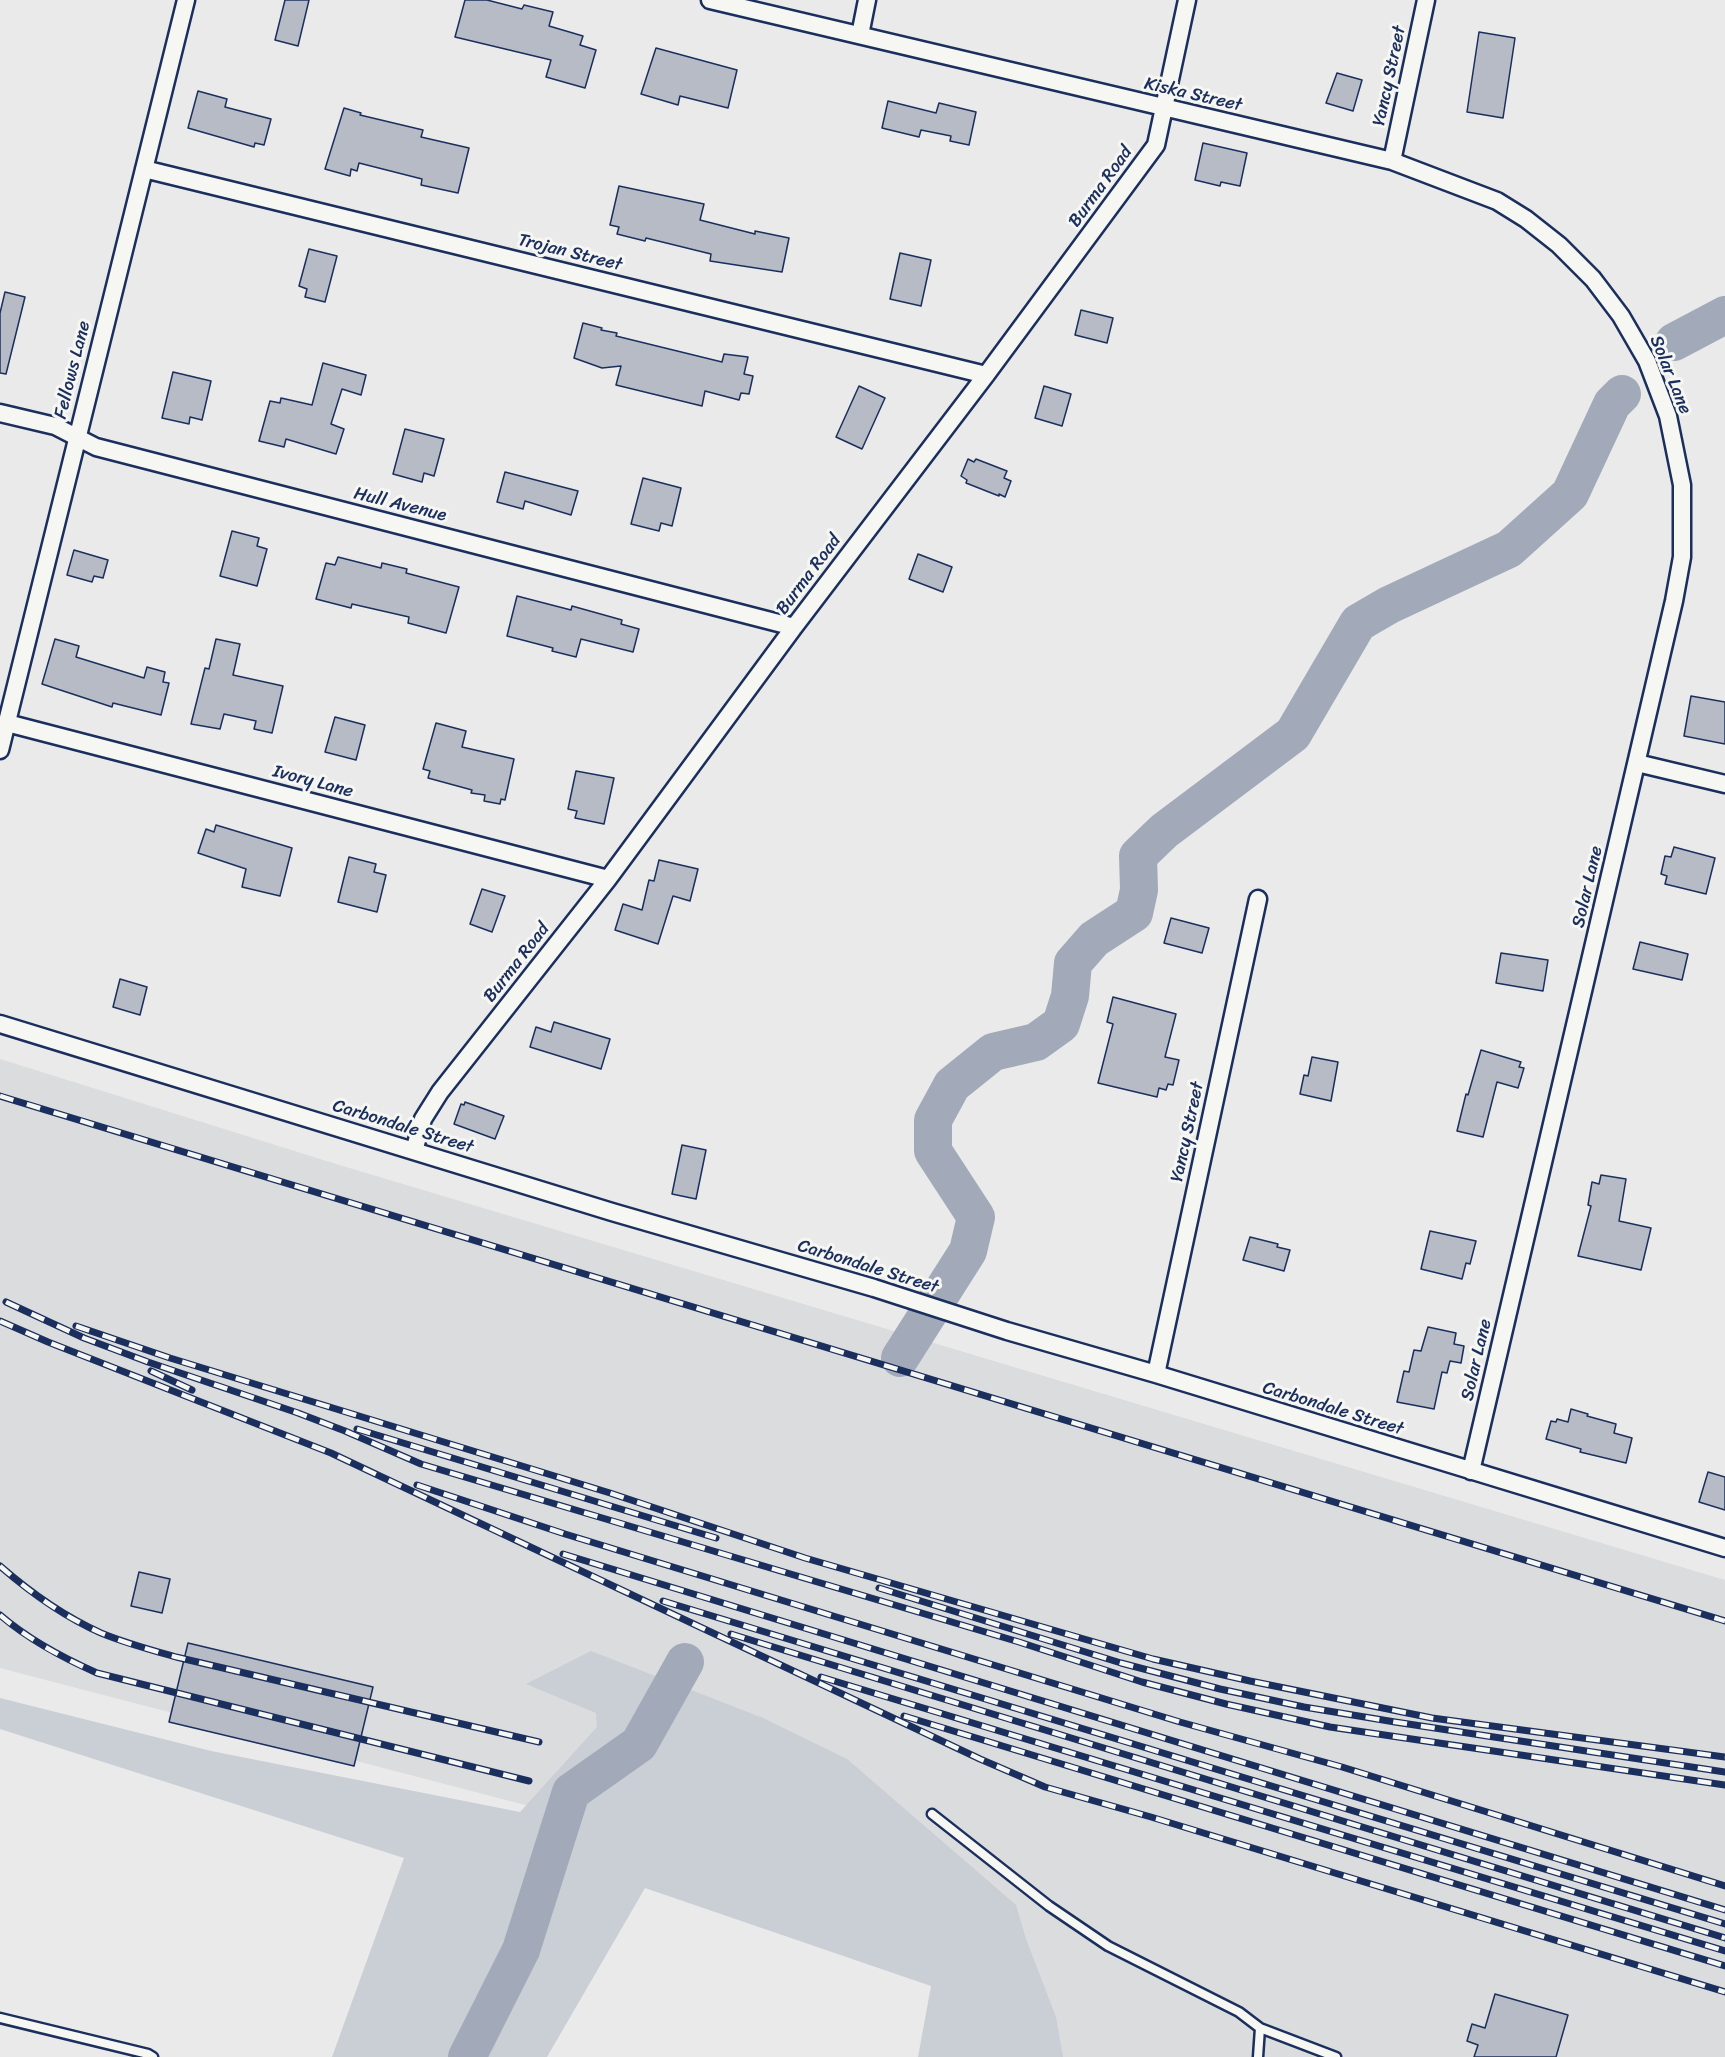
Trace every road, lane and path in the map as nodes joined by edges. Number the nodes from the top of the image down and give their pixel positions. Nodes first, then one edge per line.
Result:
1 (186, 0) edge
2 (710, 0) edge
3 (867, 0) edge
4 (1187, 0) edge
5 (1426, 0) edge
6 (860, 35) junction
7 (1165, 109) junction
8 (1392, 161) junction
9 (144, 169) junction
10 (1621, 316) joint
11 (986, 375) junction
12 (0, 414) edge
13 (77, 438) junction
14 (794, 627) junction
15 (7, 723) junction
16 (0, 750) edge
17 (1637, 763) junction
18 (1725, 784) edge
19 (608, 879) junction
20 (1258, 899) dead end
21 (0, 1024) edge
22 (414, 1151) junction
23 (1156, 1374) junction
24 (1471, 1471) junction
25 (1725, 1548) edge
26 (932, 1814) dead end
27 (0, 2018) edge
28 (1260, 2028) junction
29 (153, 2057) edge
30 (1258, 2057) edge
31 (1336, 2057) edge

1 - 9 street, Fellows Lane
2 - 6 street, Kiska Street
3 - 6 street
4 - 7 street, Burma Road
5 - 8 street, Yancy Street
6 - 7 street, Kiska Street
7 - 8 street, Kiska Street
7 - 11 street, Burma Road
8 - 10 street, Kiska Street
9 - 11 street, Trojan Street
9 - 13 street, Fellows Lane
10 - 17 street, Solar Lane
11 - 14 street, Burma Road
12 - 13 street, Hull Avenue
13 - 14 street, Hull Avenue
13 - 15 street, Fellows Lane
14 - 19 street, Burma Road
15 - 16 street, Fellows Lane
15 - 19 street, Ivory Lane
17 - 18 street
17 - 24 street, Solar Lane
19 - 22 street, Burma Road
20 - 23 street, Yancy Street
21 - 22 street, Carbondale Street
22 - 23 street, Carbondale Street
23 - 24 street, Carbondale Street
24 - 25 street, Carbondale Street
26 - 28 lane
27 - 29 lane
28 - 30 lane
28 - 31 lane

